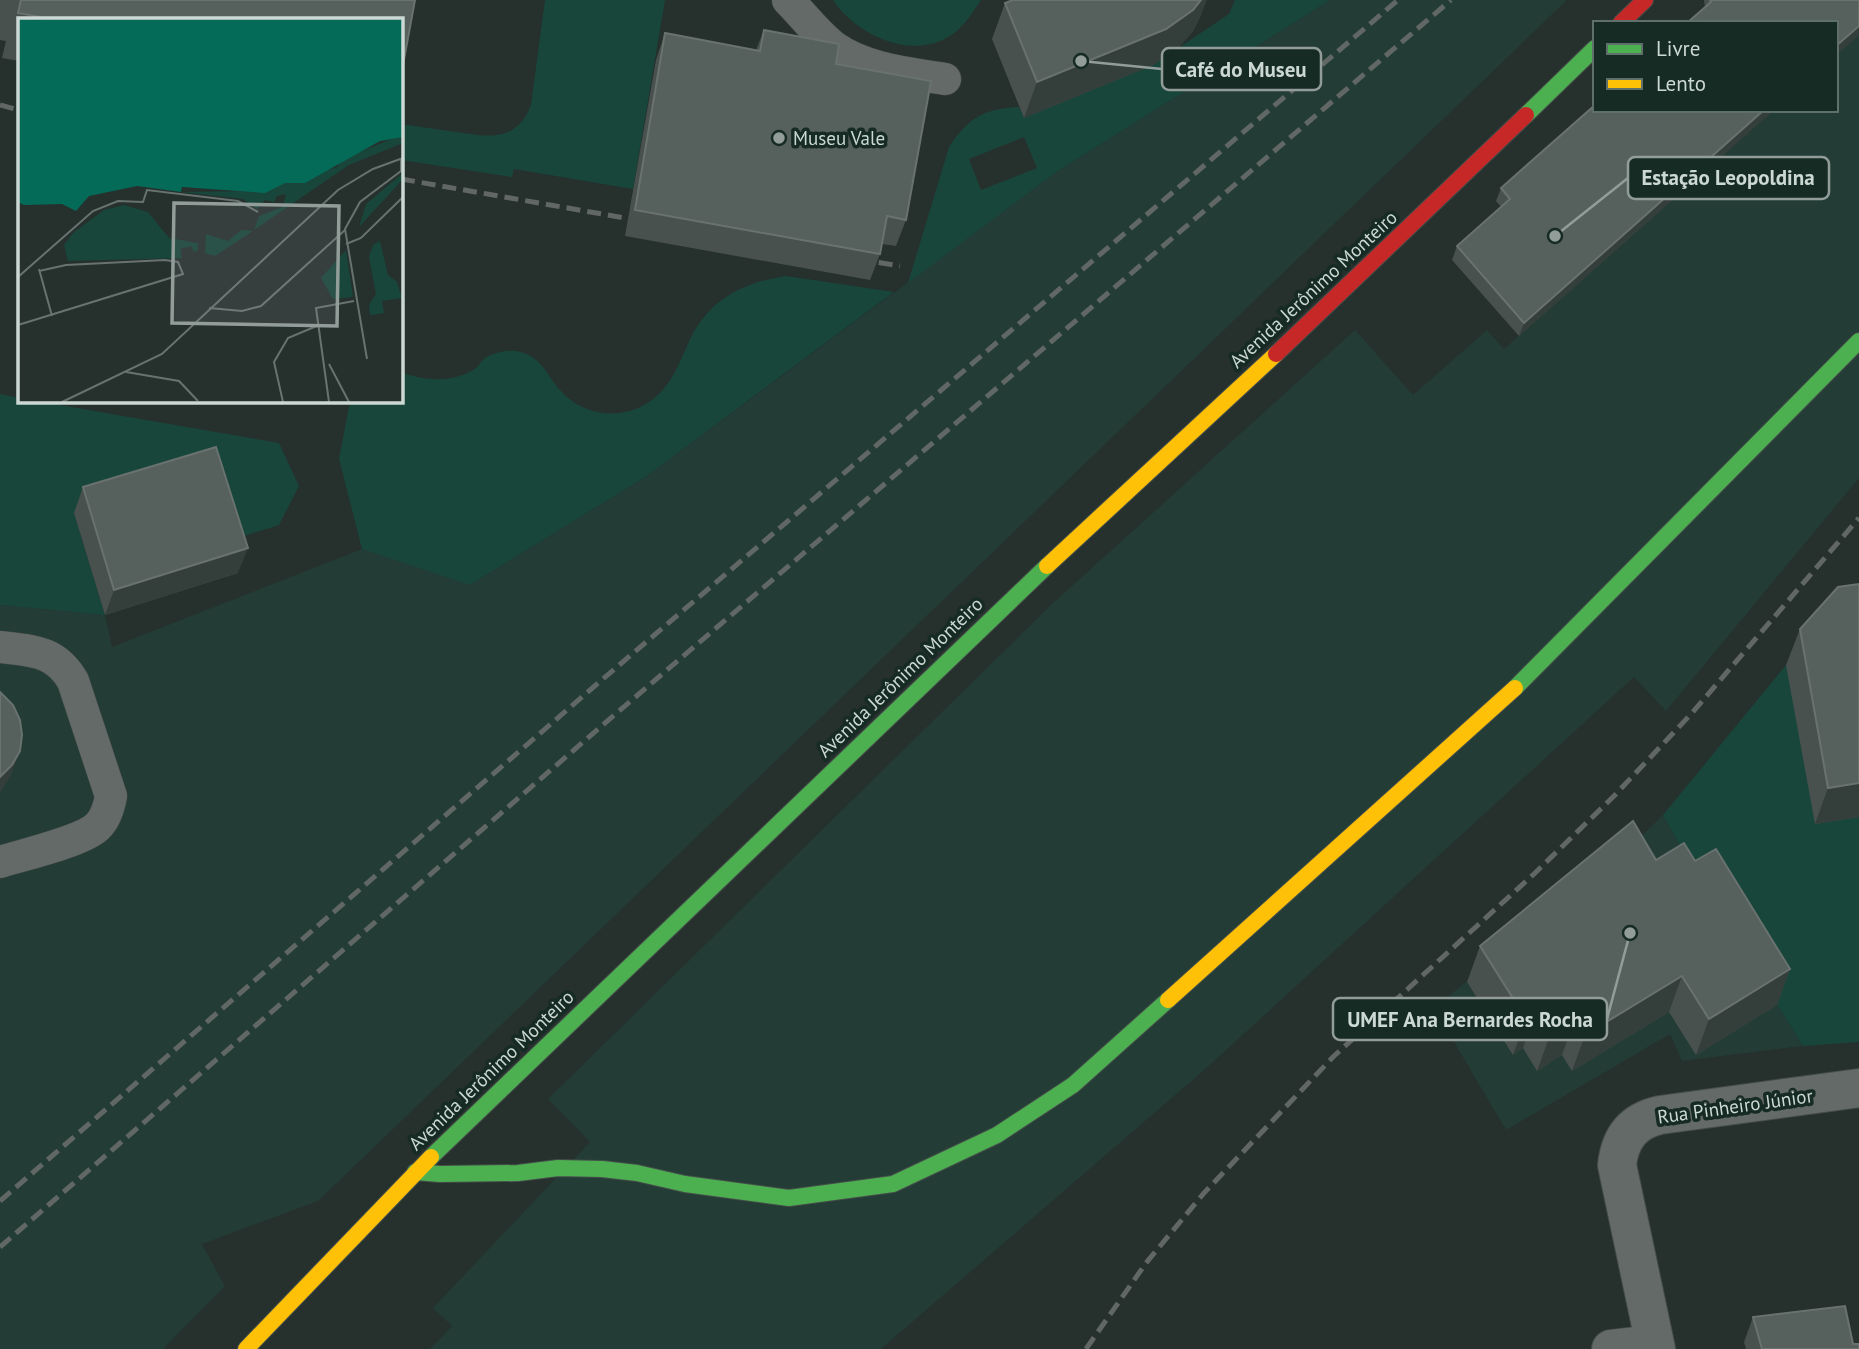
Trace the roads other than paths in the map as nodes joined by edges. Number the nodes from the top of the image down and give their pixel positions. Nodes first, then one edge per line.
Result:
1 (788, 0) edge
2 (1645, 0) edge
3 (1623, 21) edge
4 (1593, 50) edge
5 (945, 79) dead end
6 (1859, 341) edge
7 (0, 647) edge
8 (0, 862) edge
9 (1859, 1088) edge
10 (415, 1172) junction
11 (1656, 1346) edge
12 (246, 1349) edge
13 (1611, 1349) edge

1 - 5 lane
2 - 3 street
4 - 10 street, Avenida Jerônimo Monteiro
6 - 10 street
7 - 8 lane
9 - 11 street, Rua Pinheiro Júnior
10 - 12 street, Avenida Jerônimo Monteiro
11 - 13 street

